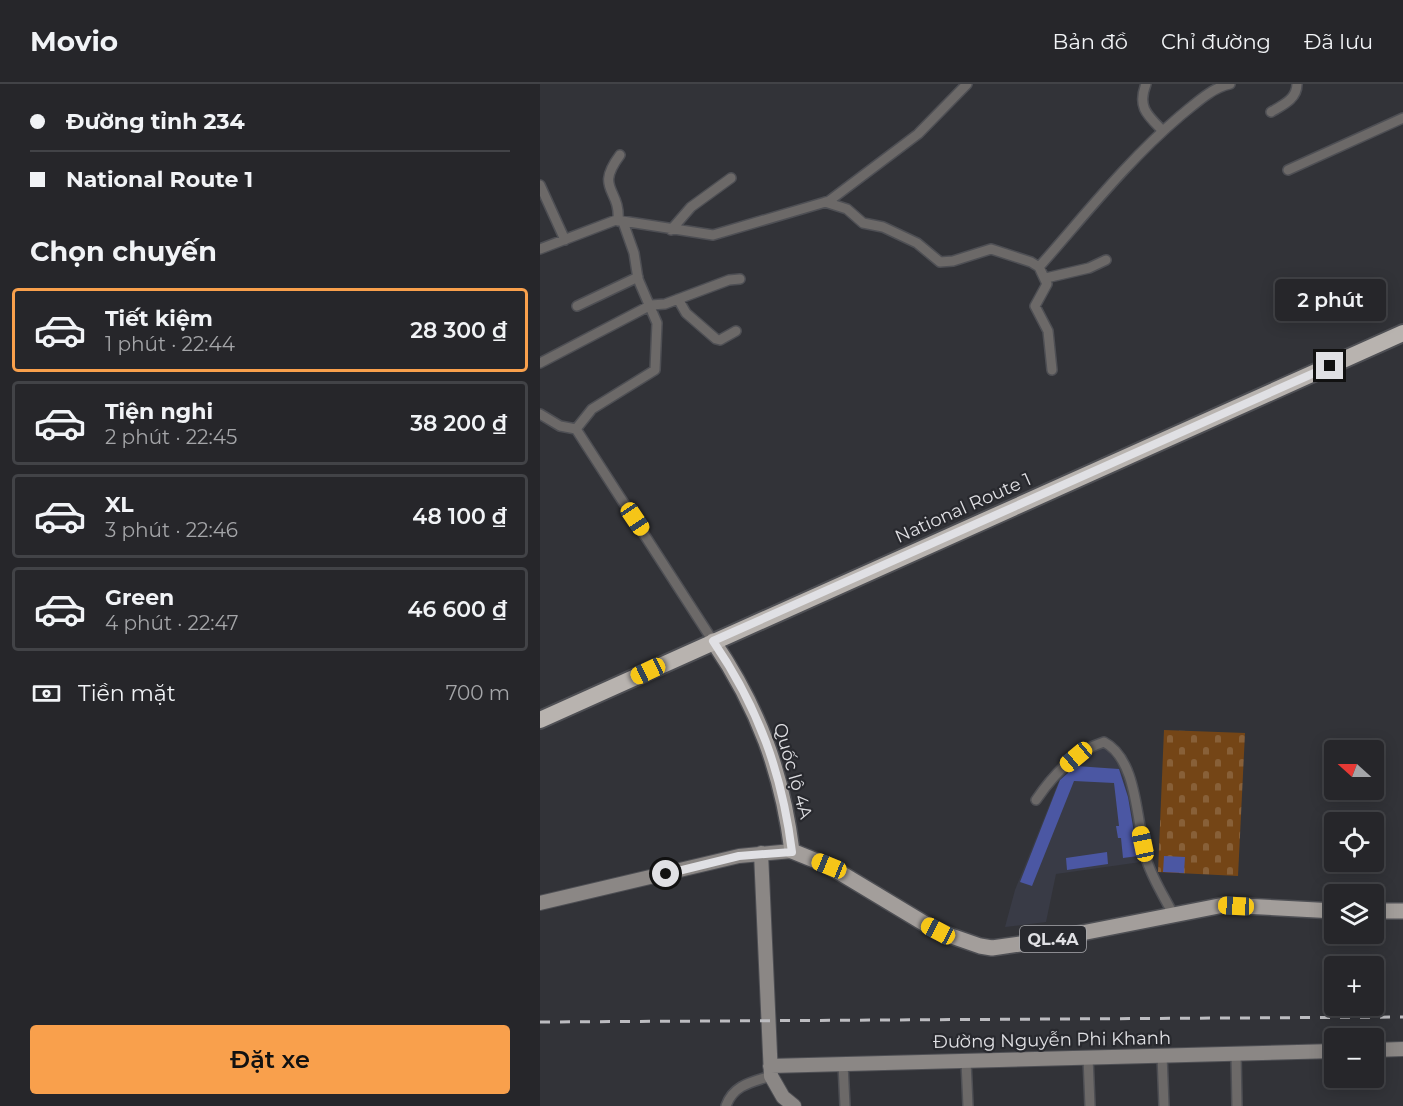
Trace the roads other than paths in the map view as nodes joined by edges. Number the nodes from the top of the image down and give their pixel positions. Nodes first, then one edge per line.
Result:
1 (967, 84) edge
2 (1146, 84) edge
3 (1230, 84) edge
4 (1297, 84) edge
5 (1271, 112) dead end
6 (1403, 118) edge
7 (1163, 131) junction
8 (620, 155) dead end
9 (1288, 170) dead end
10 (731, 178) dead end
11 (540, 185) edge
12 (825, 202) junction
13 (621, 221) junction
14 (671, 230) junction
15 (565, 240) junction
16 (540, 249) edge
17 (1106, 261) dead end
18 (1039, 267) junction
19 (638, 277) junction
20 (1046, 278) junction
21 (740, 279) dead end
22 (678, 299) junction
23 (651, 305) junction
24 (577, 306) dead end
25 (736, 331) dead end
26 (1403, 333) edge
27 (540, 363) edge
28 (1052, 370) dead end
29 (541, 417) edge
30 (576, 429) junction
31 (713, 641) junction
32 (540, 720) edge
33 (1036, 800) dead end
34 (792, 852) junction
35 (760, 853) junction
36 (540, 903) edge
37 (1324, 910) edge
38 (1384, 911) edge
39 (1403, 911) edge
40 (1174, 916) junction
41 (1403, 1049) edge
42 (1384, 1050) edge
43 (1324, 1051) edge
44 (1236, 1054) junction
45 (1162, 1056) junction
46 (1088, 1057) junction
47 (966, 1060) junction
48 (843, 1064) junction
49 (771, 1071) junction
50 (726, 1106) edge
51 (794, 1106) edge
52 (845, 1106) edge
53 (968, 1106) edge
54 (1090, 1106) edge
55 (1164, 1106) edge
56 (1237, 1106) edge

1 - 12 street
2 - 7 street
3 - 7 street
4 - 5 street
6 - 9 street
7 - 18 street
8 - 13 street
10 - 14 street
11 - 15 street
12 - 14 street
12 - 18 street
13 - 14 street
13 - 15 street
13 - 19 street
15 - 16 street
17 - 20 street
18 - 20 street
19 - 23 street
19 - 24 street
20 - 28 street
21 - 22 street
22 - 23 street
22 - 25 street
23 - 27 street
23 - 30 street
26 - 31 highway, National Route 1
29 - 30 street
30 - 31 street
31 - 32 highway, National Route 1
31 - 34 main road, Quốc lộ 4A
33 - 40 street
34 - 35 street
34 - 40 main road, QL.4A
35 - 36 street
35 - 49 street
37 - 40 main road, QL.4A
38 - 39 main road
41 - 42 street
43 - 44 street, Đường Nguyễn Phi Khanh
44 - 45 street, Đường Nguyễn Phi Khanh
44 - 56 street
45 - 46 street, Đường Nguyễn Phi Khanh
45 - 55 street
46 - 47 street, Đường Nguyễn Phi Khanh
46 - 54 street
47 - 48 street, Đường Nguyễn Phi Khanh
47 - 53 street
48 - 49 street, Đường Nguyễn Phi Khanh
48 - 52 street
49 - 50 street
49 - 51 street

